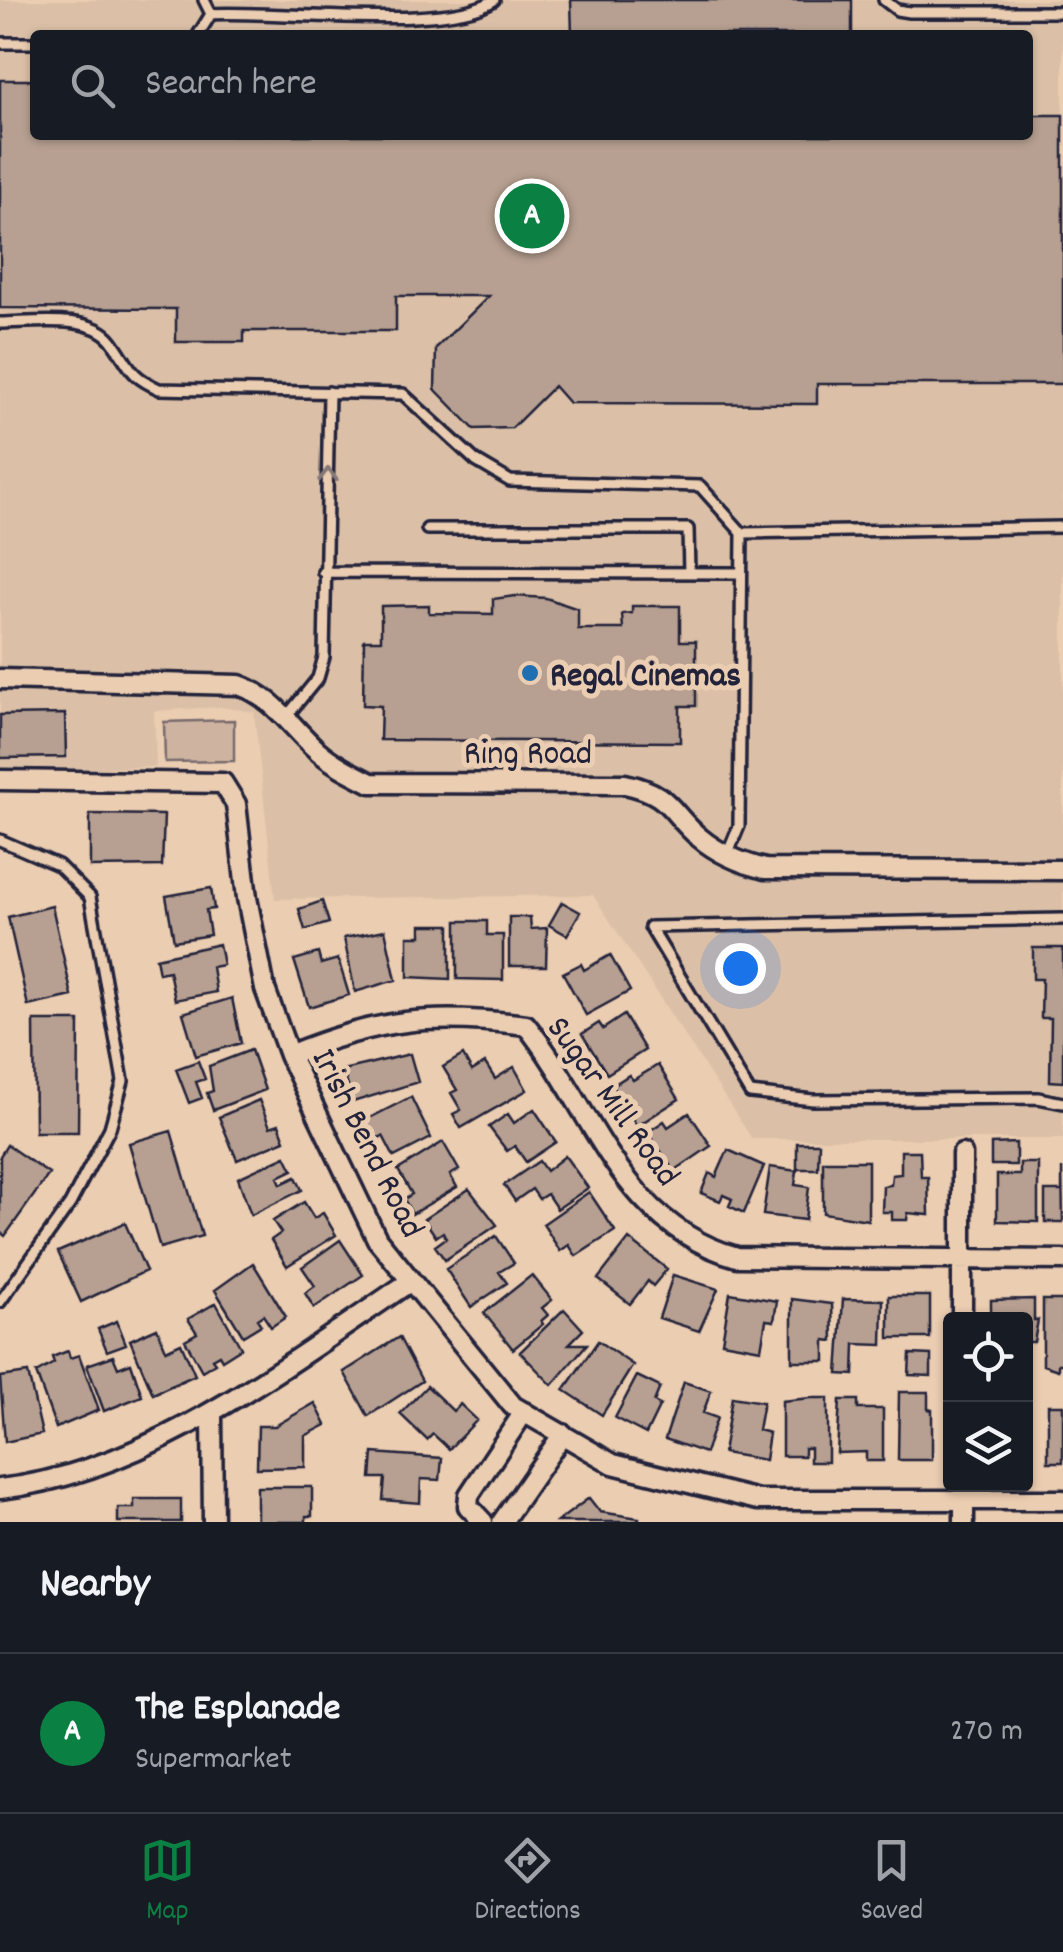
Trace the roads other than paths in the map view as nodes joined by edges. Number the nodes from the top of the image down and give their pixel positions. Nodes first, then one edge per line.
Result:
1 (204, 0) edge
2 (494, 0) edge
3 (884, 0) edge
4 (1063, 12) edge
5 (211, 14) junction
6 (201, 30) edge
7 (0, 43) edge
8 (30, 43) edge
9 (0, 323) edge
10 (329, 392) junction
11 (1063, 527) edge
12 (427, 529) dead end
13 (742, 534) junction
14 (324, 572) junction
15 (689, 573) junction
16 (741, 573) junction
17 (0, 679) edge
18 (287, 716) junction
19 (0, 780) edge
20 (0, 840) edge
21 (727, 856) junction
22 (1063, 870) edge
23 (1063, 919) edge
24 (289, 1054) junction
25 (1063, 1103) edge
26 (962, 1154) dead end
27 (961, 1260) junction
28 (1063, 1260) edge
29 (408, 1283) junction
30 (0, 1302) edge
31 (962, 1312) edge
32 (524, 1412) junction
33 (212, 1414) junction
34 (563, 1434) junction
35 (0, 1489) edge
36 (964, 1493) edge
37 (1063, 1500) edge
38 (213, 1522) edge
39 (484, 1522) edge
40 (502, 1522) edge
41 (964, 1522) edge

1 - 5 lane
2 - 5 lane
3 - 4 lane
5 - 6 lane
7 - 8 lane
9 - 10 lane
10 - 13 lane
14 -> 10 lane
11 - 13 lane
12 - 15 lane
13 - 16 lane
14 - 15 lane
14 - 18 lane
15 - 16 lane
16 - 21 lane
17 - 18 street, Ring Road
18 - 21 street, Ring Road
19 - 24 street, Irish Bend Road
20 - 30 lane
21 - 22 street, Ring Road
23 - 25 lane
24 - 27 street, Sugar Mill Road
24 - 29 street, Irish Bend Road
26 - 27 street
27 - 28 street, Sugar Mill Road
27 - 31 street
29 - 32 street, Irish Bend Road
29 - 33 street
32 - 34 street, Irish Bend Road
32 - 39 street
33 - 35 street
33 - 38 street
34 - 36 street, Irish Bend Road
34 - 40 street
36 - 37 street, Irish Bend Road
36 - 41 street

